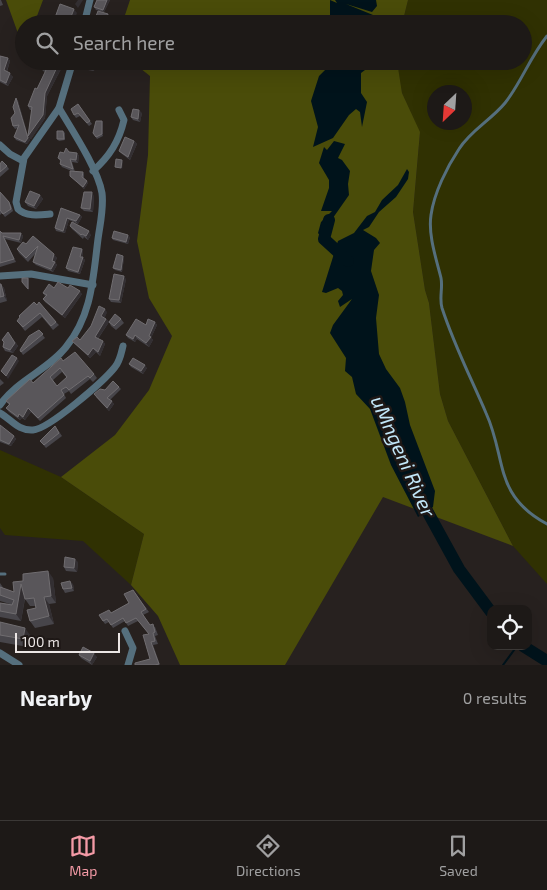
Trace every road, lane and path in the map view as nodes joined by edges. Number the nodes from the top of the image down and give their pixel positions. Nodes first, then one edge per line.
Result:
1 (90, 0) edge
2 (86, 15) edge
3 (547, 36) edge
4 (532, 56) edge
5 (70, 70) edge
6 (524, 70) edge
7 (59, 108) junction
8 (119, 110) dead end
9 (0, 145) edge
10 (23, 161) junction
11 (93, 171) junction
12 (50, 214) dead end
13 (0, 276) edge
14 (93, 285) junction
15 (123, 346) dead end
16 (0, 404) edge
17 (0, 413) edge
18 (547, 524) edge
19 (0, 574) edge
20 (6, 574) dead end
21 (125, 631) dead end
22 (0, 653) edge
23 (19, 665) edge
24 (128, 665) edge

1 - 2 street
3 - 4 lane
5 - 7 street
6 - 18 lane
7 - 10 street
7 - 11 street
8 - 11 street
9 - 10 street
10 - 12 street
11 - 14 street
13 - 14 street
14 - 16 street
15 - 17 street
19 - 20 lane
21 - 24 street
22 - 23 street

